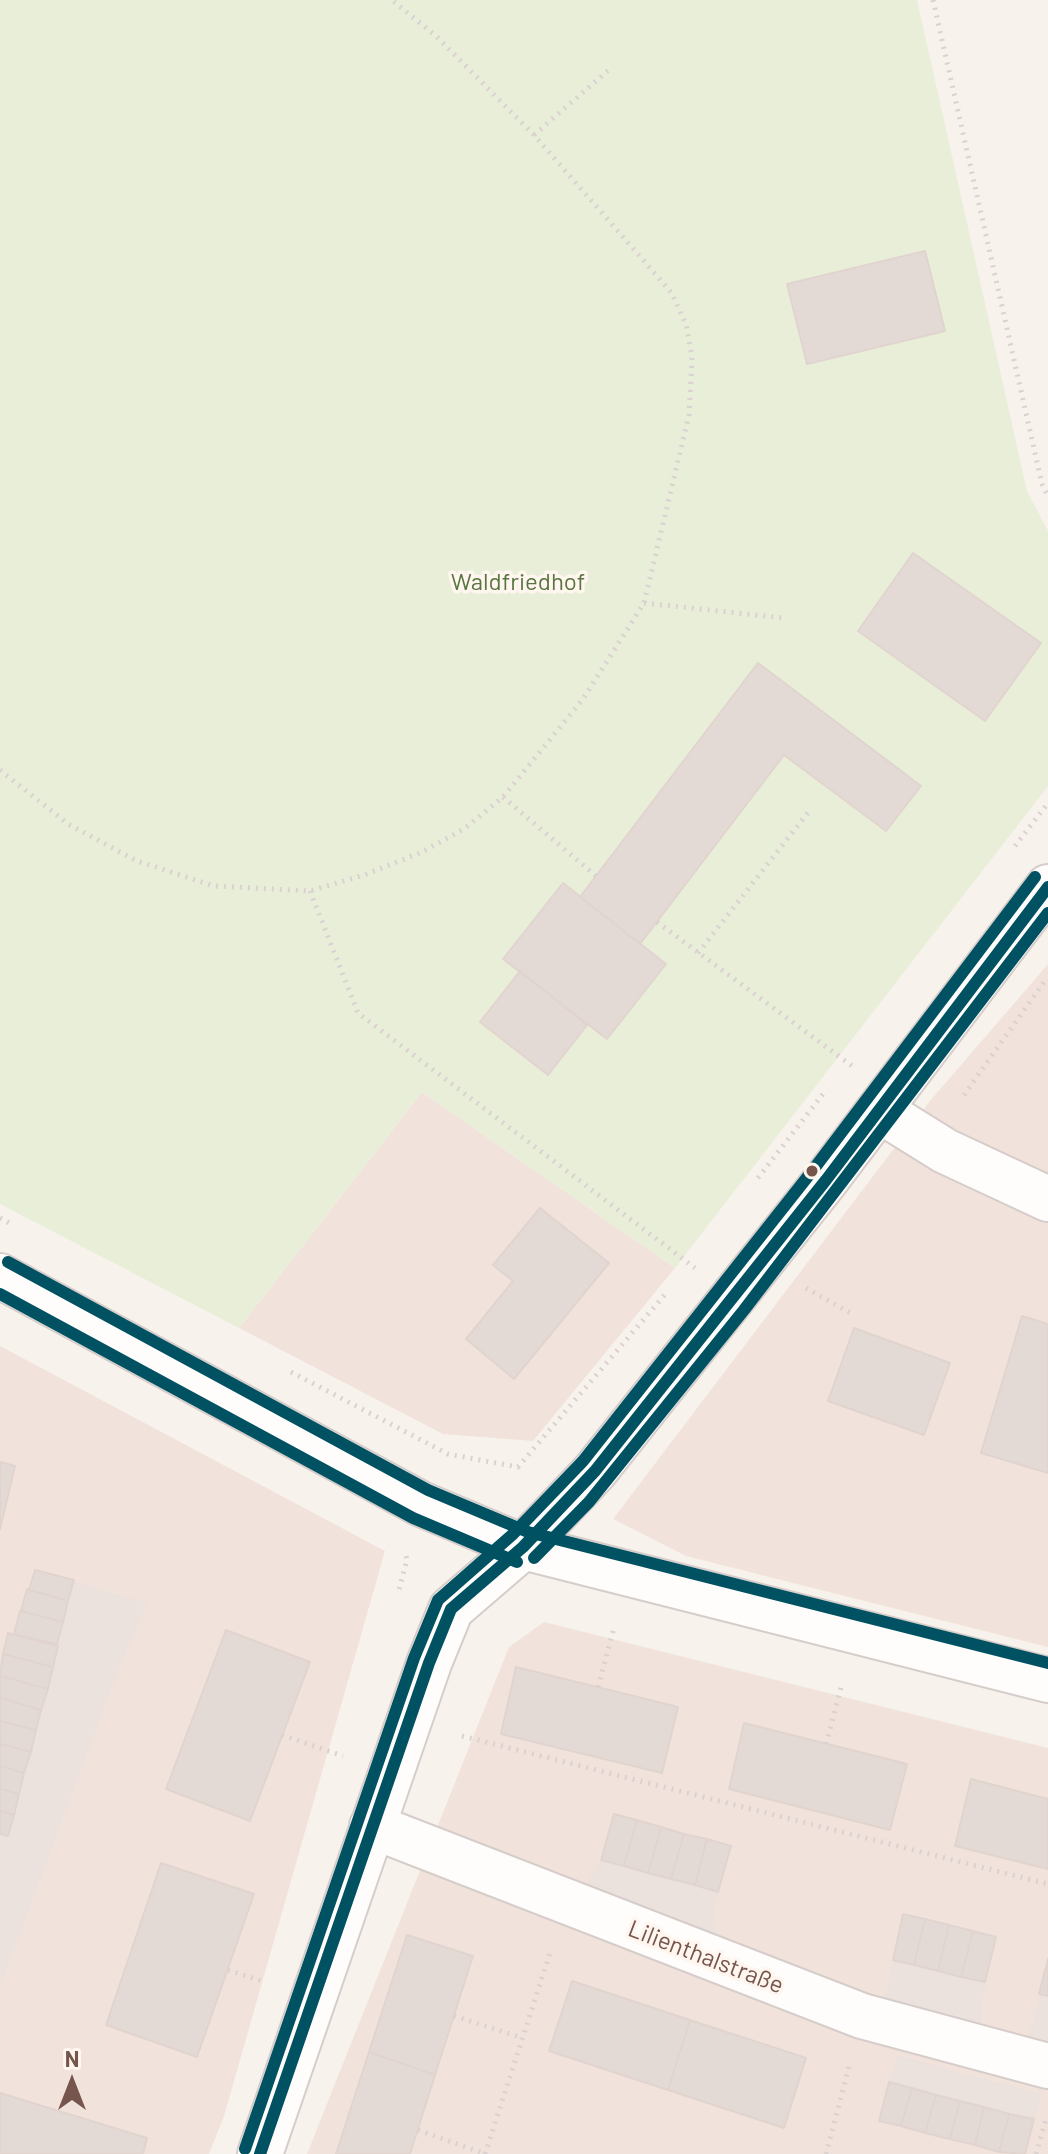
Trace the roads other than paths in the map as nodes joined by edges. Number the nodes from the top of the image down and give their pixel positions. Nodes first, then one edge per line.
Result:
1 (1048, 887) edge
2 (886, 1102) junction
3 (1048, 1199) edge
4 (0, 1276) edge
5 (523, 1547) junction
6 (1048, 1680) edge
7 (372, 1826) junction
8 (1048, 2066) edge
9 (260, 2154) edge

1 - 2 street
2 - 3 street
2 - 5 street
4 - 5 street
5 - 6 street
5 - 7 street
7 - 8 street, Lilienthalstraße
7 - 9 street

